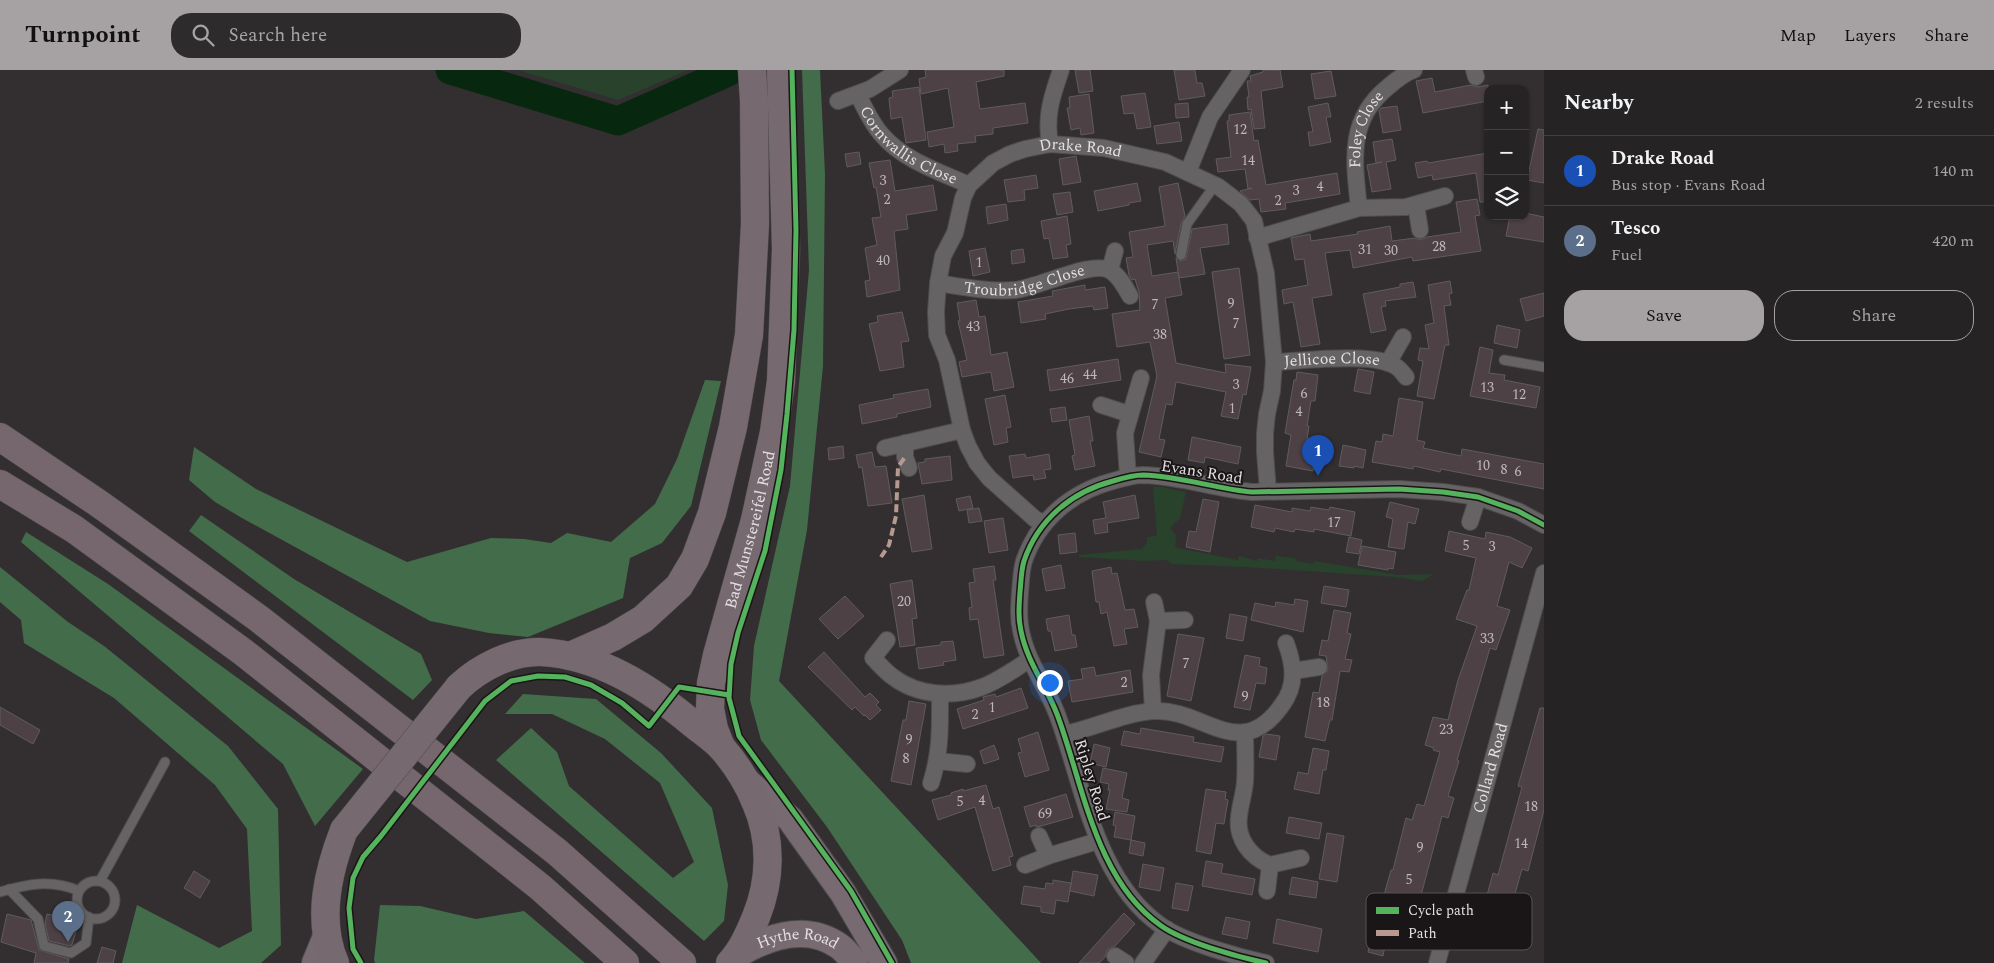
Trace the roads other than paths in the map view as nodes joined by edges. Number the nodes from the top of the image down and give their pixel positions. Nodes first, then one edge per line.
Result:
1 (752, 70) edge
2 (781, 70) edge
3 (900, 70) edge
4 (1061, 70) edge
5 (1414, 70) edge
6 (1235, 73) edge
7 (858, 95) junction
8 (838, 101) dead end
9 (1050, 144) junction
10 (1188, 172) junction
11 (969, 185) junction
12 (1215, 185) junction
13 (1445, 196) dead end
14 (1416, 205) junction
15 (1359, 208) junction
16 (1420, 230) dead end
17 (1257, 238) junction
18 (1115, 250) dead end
19 (1181, 255) dead end
20 (1110, 270) junction
21 (938, 283) junction
22 (1130, 296) dead end
23 (1403, 337) dead end
24 (1504, 360) dead end
25 (1274, 362) junction
26 (1388, 363) junction
27 (1544, 367) edge
28 (1406, 377) dead end
29 (1141, 378) dead end
30 (1101, 405) dead end
31 (1129, 414) junction
32 (962, 430) junction
33 (0, 437) edge
34 (905, 443) junction
35 (885, 448) dead end
36 (909, 468) dead end
37 (1128, 477) junction
38 (0, 484) edge
39 (1268, 491) junction
40 (1478, 497) junction
41 (1470, 522) dead end
42 (1044, 523) junction
43 (1544, 525) edge
44 (1544, 573) edge
45 (1154, 602) dead end
46 (1185, 620) dead end
47 (1158, 621) junction
48 (887, 640) dead end
49 (1286, 643) dead end
50 (570, 656) junction
51 (1029, 660) junction
52 (1319, 667) dead end
53 (1293, 671) junction
54 (940, 694) junction
55 (1153, 711) junction
56 (1245, 732) junction
57 (1065, 734) junction
58 (721, 747) junction
59 (938, 761) junction
60 (165, 762) dead end
61 (967, 764) dead end
62 (744, 778) junction
63 (931, 783) dead end
64 (1040, 836) dead end
65 (1098, 841) junction
66 (1048, 856) junction
67 (1300, 858) dead end
68 (1025, 865) dead end
69 (1270, 865) junction
70 (100, 881) junction
71 (4, 891) edge
72 (79, 891) junction
73 (1267, 891) dead end
74 (1456, 893) edge
75 (89, 917) junction
76 (1167, 929) junction
77 (327, 934) junction
78 (1441, 950) edge
79 (733, 959) edge
80 (315, 963) edge
81 (335, 963) edge
82 (625, 963) edge
83 (682, 963) edge
84 (855, 963) edge
85 (884, 963) edge
86 (1143, 963) edge
87 (1266, 963) edge
88 (1437, 963) edge

1 - 50 highway
2 - 58 highway, Bad Munstereifel Road
3 - 7 street, Cornwallis Close
4 - 9 street
5 - 15 street, Foley Close
6 - 10 street
7 - 8 street, Cornwallis Close
7 - 11 street, Cornwallis Close
9 - 10 street, Drake Road
9 - 11 street, Drake Road
10 - 12 street, Drake Road
11 - 21 street, Drake Road
12 - 17 street, Drake Road
12 - 19 lane
13 - 14 street
14 - 15 street
14 - 16 street
15 - 17 street
17 - 25 street, Drake Road
18 - 20 street
20 - 21 street, Troubridge Close
20 - 22 street
21 - 32 street, Drake Road
23 - 26 street, Jellicoe Close
24 - 27 lane
25 - 26 street, Jellicoe Close
25 - 39 street, Drake Road
26 - 28 street, Jellicoe Close
29 - 31 street
30 - 31 street
31 - 37 street
32 - 34 street
32 - 42 street, Drake Road
33 - 83 highway
34 - 35 street
34 - 36 street
37 - 39 street, Evans Road
37 - 42 street, Evans Road
38 - 82 highway
39 - 40 street, Evans Road
40 - 41 street
40 - 43 street, Evans Road
42 - 51 street, Ripley Road
44 - 74 street, Collard Road
45 - 47 street
46 - 47 street
47 - 55 street
48 - 54 street
49 - 53 street
50 - 58 highway
50 - 77 highway, bridge
51 - 54 street
51 - 57 street, Ripley Road
52 - 53 street
53 - 56 street
54 - 59 street
55 - 56 street
55 - 57 street
56 - 69 street
57 - 65 street, Ripley Road
58 - 62 highway
59 - 61 street
59 - 63 street
60 - 70 lane
62 - 79 highway
62 - 85 main road
64 - 66 street
65 - 66 street, Ripley Road
65 - 76 street, Ripley Road
66 - 68 street, Ripley Road
67 - 69 street
69 - 73 street
70 - 72 lane
70 - 75 lane
71 - 72 lane
71 - 75 lane
72 - 75 lane
76 - 86 street
76 - 87 street, Ripley Road
77 - 80 main road
77 - 81 highway
78 - 88 street, Collard Road
79 - 84 main road, Hythe Road

